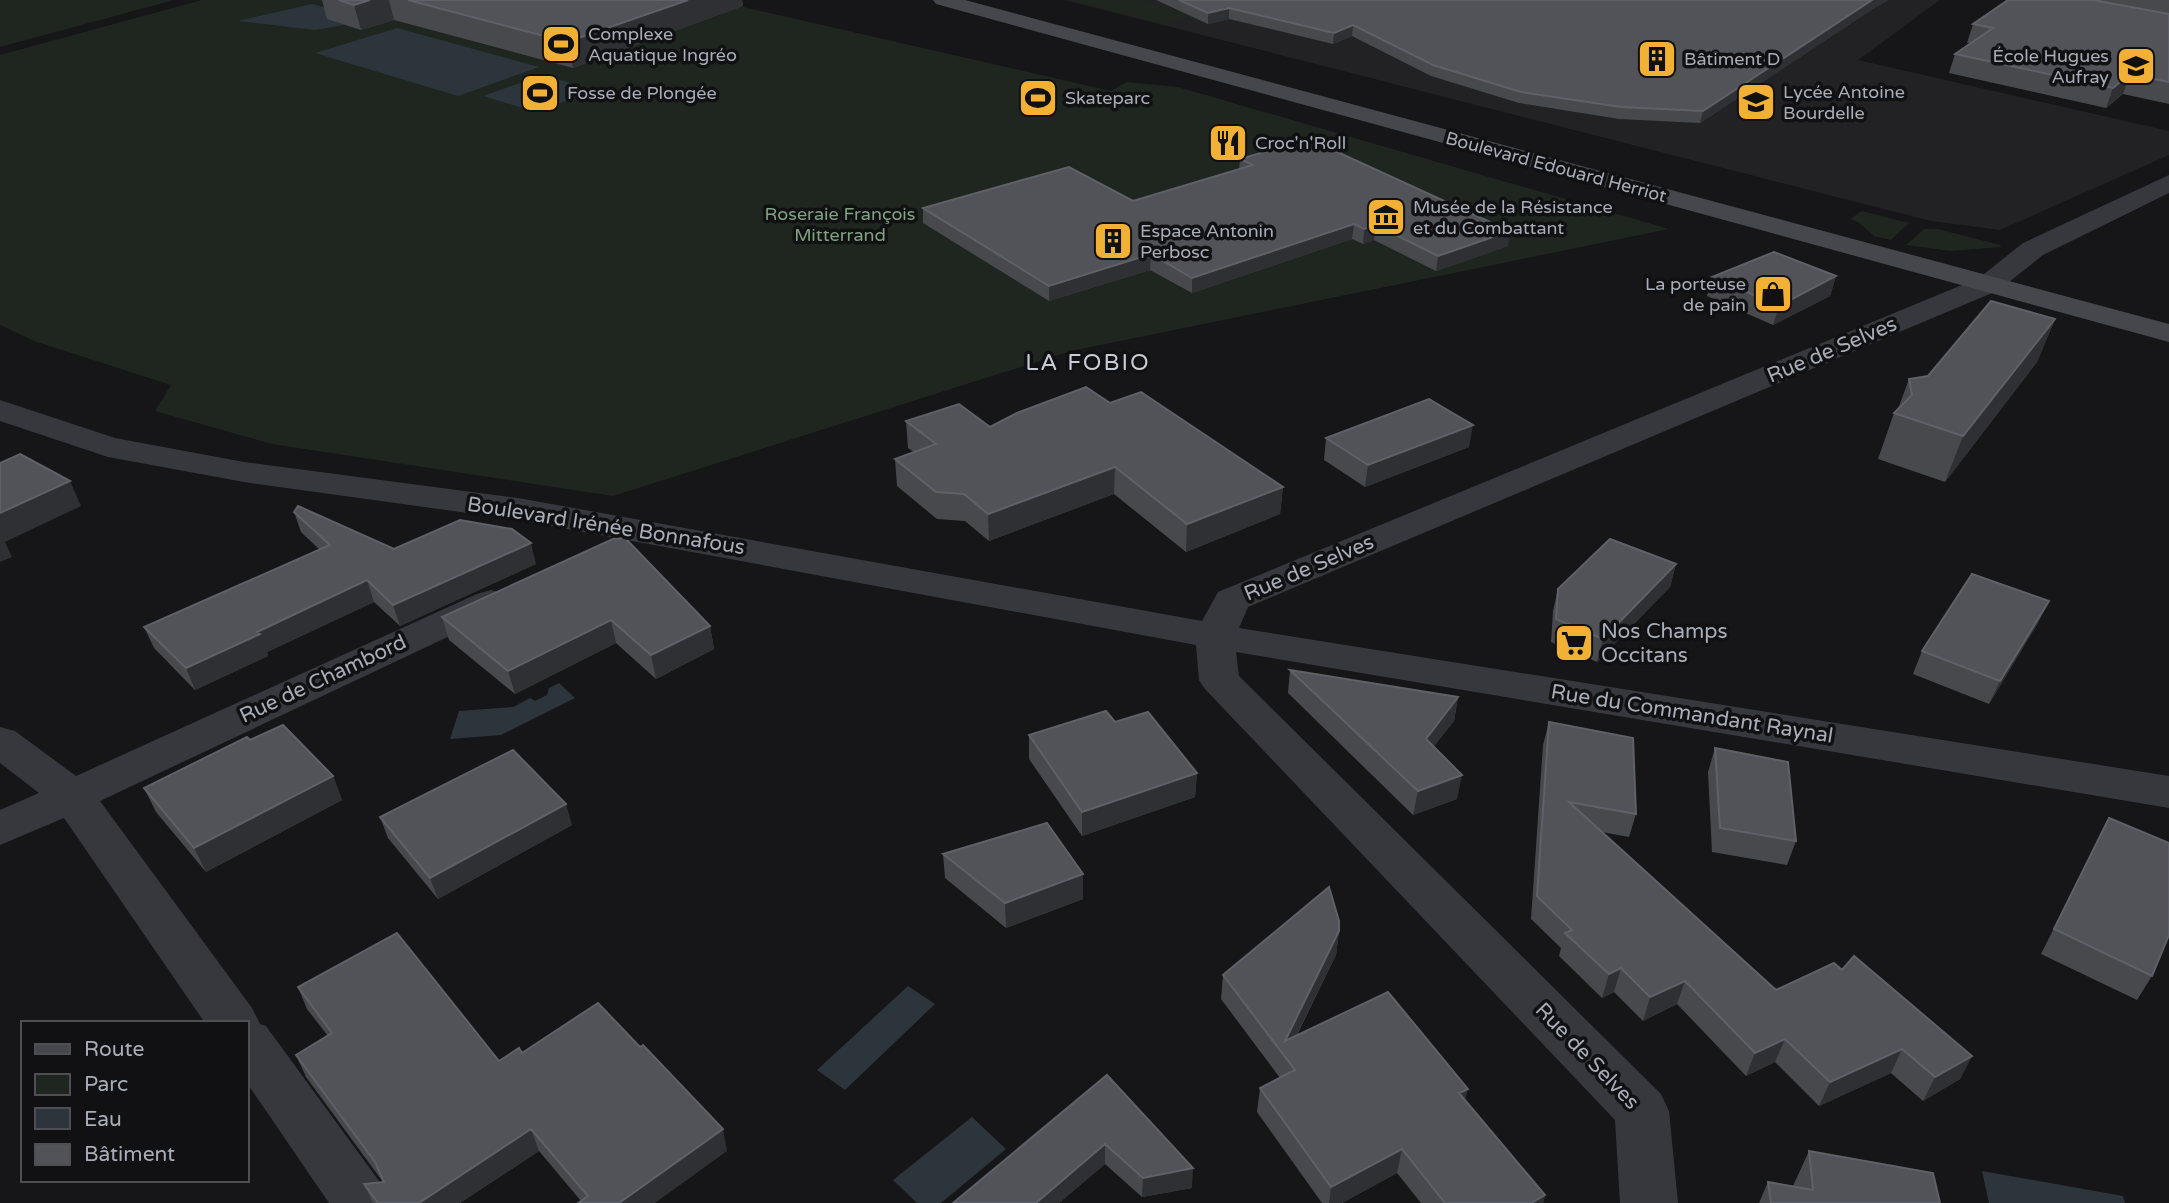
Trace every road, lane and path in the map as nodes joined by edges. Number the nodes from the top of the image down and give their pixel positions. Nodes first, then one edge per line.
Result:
1 (943, 0) edge
2 (2169, 183) edge
3 (1989, 284) junction
4 (2169, 333) edge
5 (0, 410) edge
6 (646, 531) junction
7 (586, 558) edge
8 (523, 587) edge
9 (1215, 636) junction
10 (0, 741) edge
11 (2169, 792) edge
12 (72, 795) junction
13 (0, 829) edge
14 (233, 1021) edge
15 (248, 1042) edge
16 (362, 1203) edge
17 (1649, 1203) edge

1 - 3 main road, Boulevard Edouard Herriot
2 - 3 street, Rue de Selves
3 - 4 main road, Boulevard Edouard Herriot
3 - 9 street, Rue de Selves
5 - 6 street, Boulevard Irénée Bonnafous
6 - 7 street
6 - 9 street, Boulevard Irénée Bonnafous
8 - 12 street, Rue de Chambord
9 - 11 street, Rue du Commandant Raynal
9 - 17 street, Rue de Selves
10 - 12 street
12 - 13 street, Rue de Chambord
12 - 14 street
15 - 16 street

